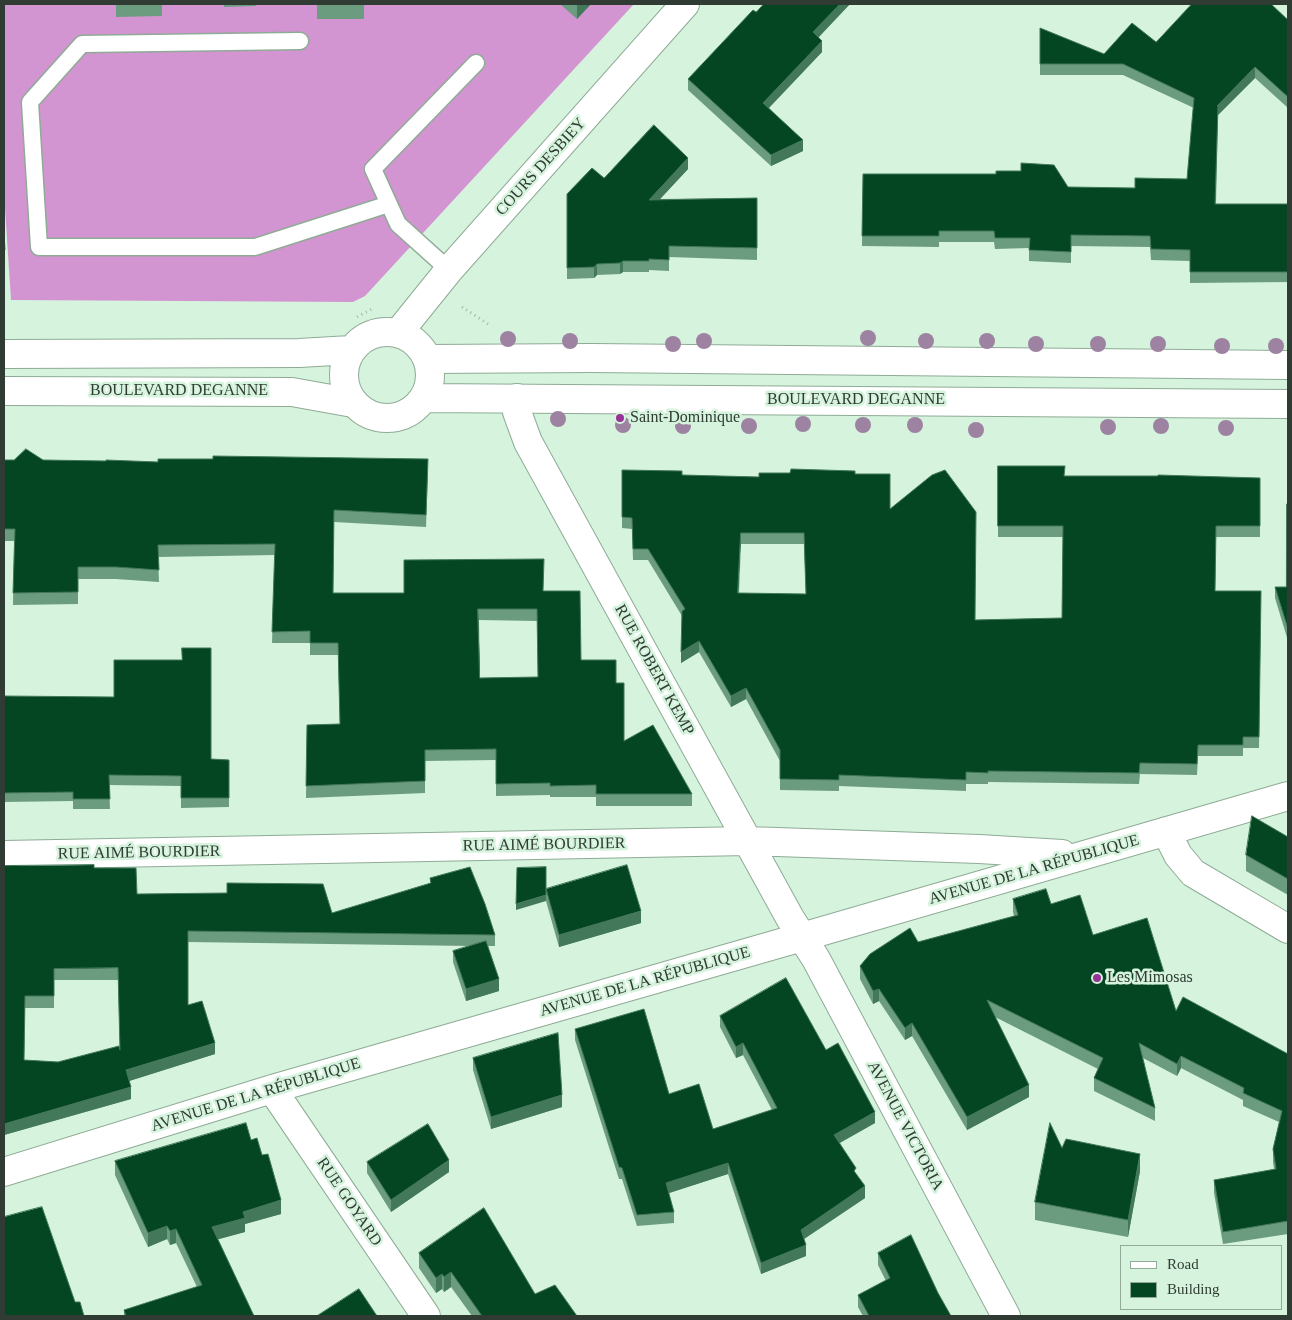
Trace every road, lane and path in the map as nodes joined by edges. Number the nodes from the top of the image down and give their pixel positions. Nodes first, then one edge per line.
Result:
1 (685, 4) edge
2 (300, 41) dead end
3 (476, 63) dead end
4 (389, 204) junction
5 (449, 270) junction
6 (400, 332) junction
7 (351, 350) junction
8 (4, 354) edge
9 (428, 360) junction
10 (1288, 364) edge
11 (4, 391) edge
12 (424, 398) junction
13 (517, 398) junction
14 (353, 403) junction
15 (1288, 404) edge
16 (1288, 796) edge
17 (1166, 831) junction
18 (748, 841) junction
19 (4, 855) edge
20 (1084, 855) junction
21 (1288, 929) edge
22 (802, 938) junction
23 (272, 1089) junction
24 (4, 1172) edge
25 (426, 1316) edge
26 (1006, 1316) edge

1 - 5 street, COURS DESBIEY
2 - 4 lane
3 - 4 lane
4 - 5 lane
5 - 6 street, COURS DESBIEY
6 - 7 street
6 - 9 street
7 - 8 street
7 - 14 street
9 - 10 street
9 - 12 street
11 - 14 street, BOULEVARD DEGANNE
12 - 13 street, BOULEVARD DEGANNE
12 - 14 street
13 - 15 street, BOULEVARD DEGANNE
13 - 18 street, RUE ROBERT KEMP
16 - 17 street, AVENUE DE LA RÉPUBLIQUE
17 - 20 street, AVENUE DE LA RÉPUBLIQUE
17 - 21 street
18 - 19 street, RUE AIMÉ BOURDIER
18 - 20 street, RUE AIMÉ BOURDIER
18 - 22 street, RUE ROBERT KEMP
20 - 22 street, AVENUE DE LA RÉPUBLIQUE
22 - 23 street, AVENUE DE LA RÉPUBLIQUE
22 - 26 street, AVENUE VICTORIA
23 - 24 street, AVENUE DE LA RÉPUBLIQUE
23 - 25 street, RUE GOYARD

